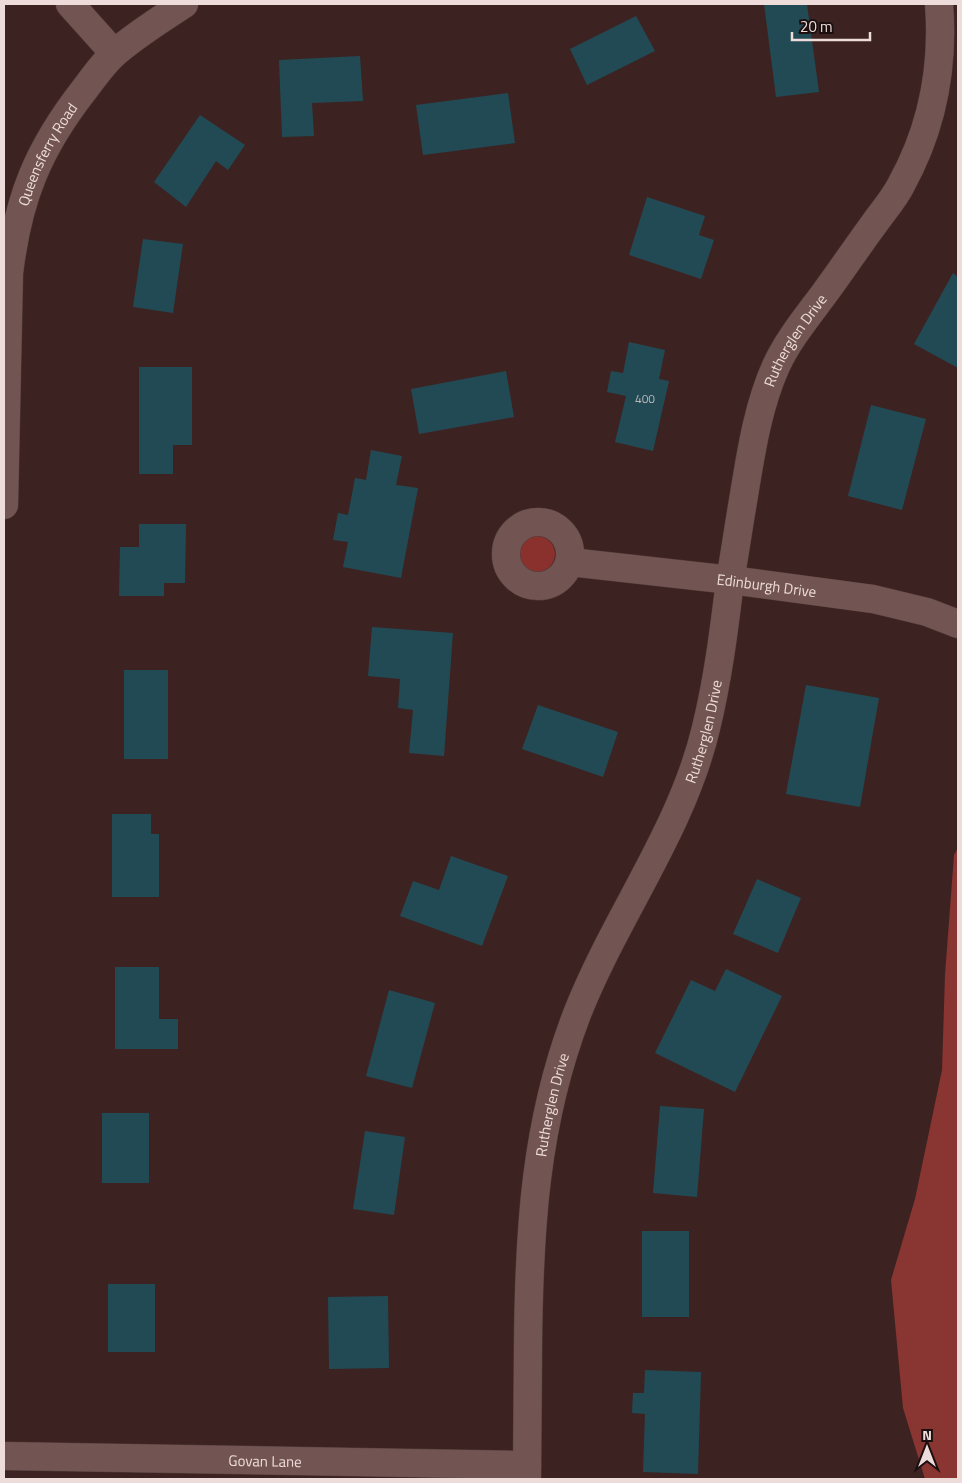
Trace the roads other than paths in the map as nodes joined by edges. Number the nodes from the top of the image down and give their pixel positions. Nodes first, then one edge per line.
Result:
1 (70, 4) edge
2 (184, 4) edge
3 (939, 4) edge
4 (114, 53) junction
5 (4, 506) edge
6 (570, 562) dead end
7 (731, 580) junction
8 (958, 624) edge
9 (4, 1456) edge
10 (527, 1472) edge

1 - 4 street
2 - 4 street, Queensferry Road
3 - 7 street, Rutherglen Drive
4 - 5 street, Queensferry Road
6 - 7 street, Edinburgh Drive
7 - 8 street, Edinburgh Drive
7 - 10 street, Rutherglen Drive
9 - 10 street, Govan Lane

